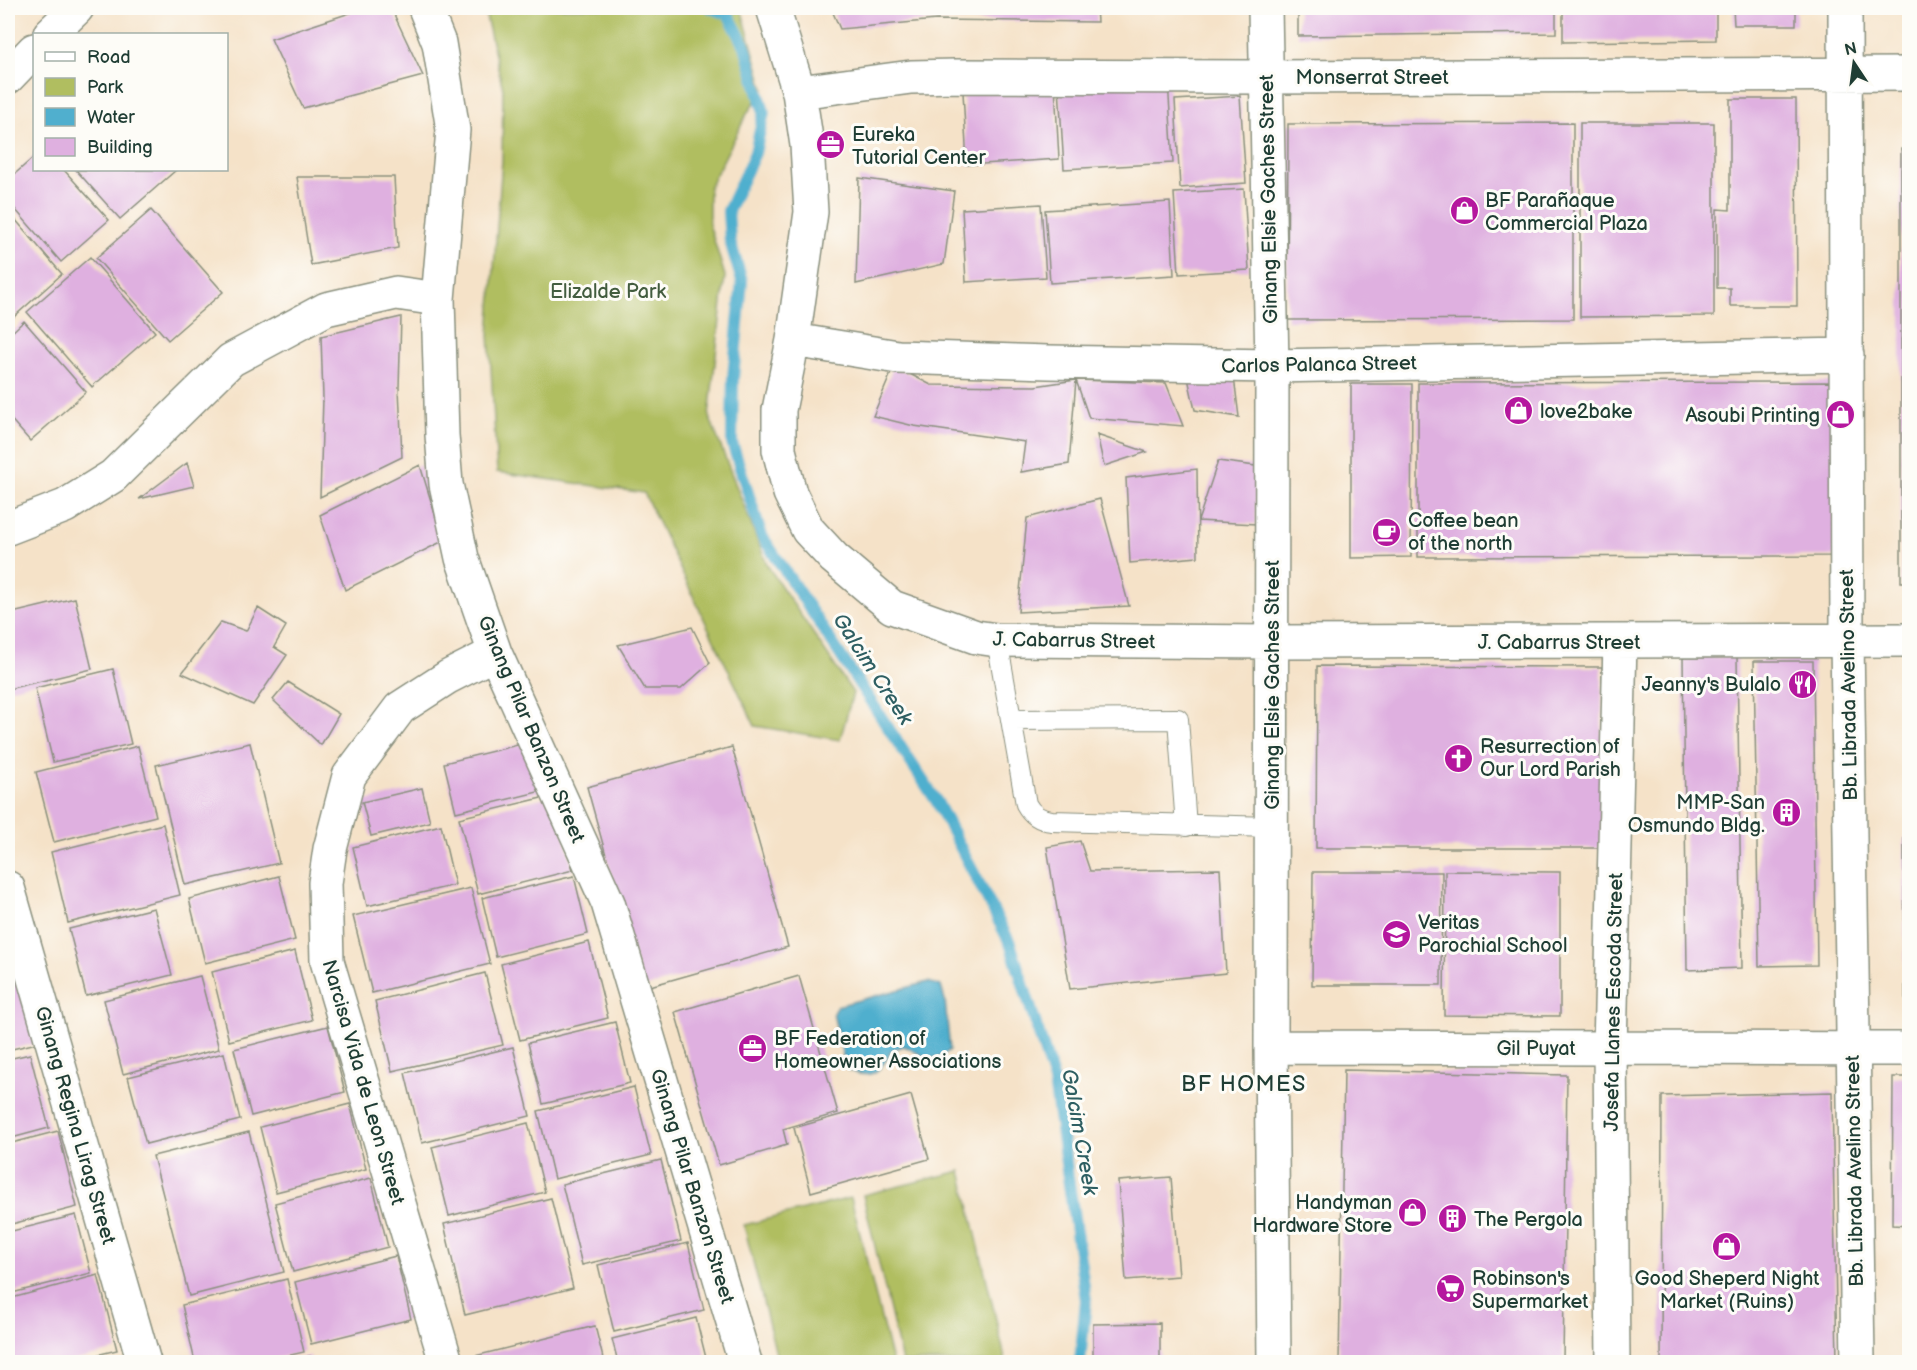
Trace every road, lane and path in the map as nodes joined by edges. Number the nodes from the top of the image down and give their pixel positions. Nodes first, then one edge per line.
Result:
1 (77, 8) edge
2 (425, 8) edge
3 (773, 8) edge
4 (1265, 8) edge
5 (1845, 8) edge
6 (51, 33) edge
7 (33, 51) edge
8 (1910, 74) edge
9 (1845, 75) junction
10 (8, 77) edge
11 (1265, 77) junction
12 (799, 92) junction
13 (438, 299) junction
14 (793, 340) junction
15 (1847, 355) junction
16 (1272, 366) junction
17 (8, 528) edge
18 (998, 640) junction
19 (1847, 640) junction
20 (1910, 640) edge
21 (1272, 642) junction
22 (1620, 642) junction
23 (495, 653) junction
24 (1011, 720) junction
25 (1186, 826) junction
26 (1272, 827) junction
27 (8, 888) edge
28 (1271, 1047) junction
29 (1610, 1048) junction
30 (1852, 1048) junction
31 (1910, 1049) edge
32 (144, 1362) edge
33 (446, 1362) edge
34 (745, 1362) edge
35 (1274, 1362) edge
36 (1613, 1362) edge
37 (1858, 1362) edge

1 - 6 street
2 - 13 street, Ginang Pilar Banzon Street
3 - 12 street, J. Cabarrus Street
4 - 11 street, Ginang Elsie Gaches Street
5 - 9 street, Bb. Librada Avelino Street
7 - 10 street
8 - 9 street, Monserrat Street
9 - 11 street, Monserrat Street
9 - 15 street, Bb. Librada Avelino Street
11 - 12 street, Monserrat Street
11 - 16 street, Ginang Elsie Gaches Street
12 - 14 street, J. Cabarrus Street
13 - 17 street
13 - 23 street, Ginang Pilar Banzon Street
14 - 16 street, Carlos Palanca Street
14 - 18 street, J. Cabarrus Street
15 - 16 street, Carlos Palanca Street
15 - 19 street, Bb. Librada Avelino Street
16 - 21 street, Ginang Elsie Gaches Street
18 - 21 street, J. Cabarrus Street
18 - 24 lane
19 - 20 street, J. Cabarrus Street
19 - 22 street, J. Cabarrus Street
19 - 30 street, Bb. Librada Avelino Street
21 - 22 street, J. Cabarrus Street
21 - 26 street, Ginang Elsie Gaches Street
22 - 29 street, Josefa Llanes Escoda Street
23 - 33 street, Narcisa Vida de Leon Street
23 - 34 street, Ginang Pilar Banzon Street
24 - 25 lane
24 - 25 lane
25 - 26 lane
26 - 28 street, Ginang Elsie Gaches Street
27 - 32 street, Ginang Regina Lirag Street
28 - 29 street, Gil Puyat
28 - 35 street, Ginang Elsie Gaches Street
29 - 30 street, Gil Puyat
29 - 36 street, Josefa Llanes Escoda Street
30 - 31 street, Gil Puyat
30 - 37 street, Bb. Librada Avelino Street

